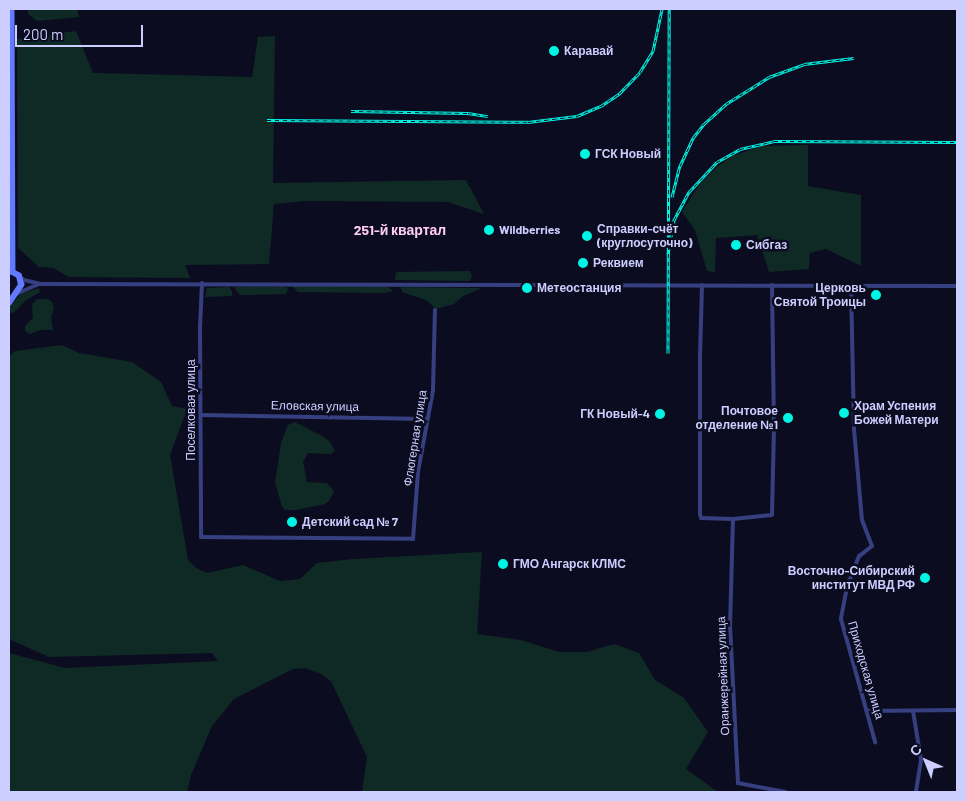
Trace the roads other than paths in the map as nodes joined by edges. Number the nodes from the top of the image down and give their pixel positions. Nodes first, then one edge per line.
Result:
1 (12, 9) edge
2 (10, 36) edge
3 (13, 272) edge
4 (202, 283) junction
5 (41, 284) junction
6 (702, 285) junction
7 (772, 285) junction
8 (851, 285) junction
9 (957, 286) edge
10 (17, 294) junction
11 (9, 297) edge
12 (9, 303) edge
13 (435, 310) dead end
14 (202, 415) junction
15 (427, 419) junction
16 (733, 519) junction
17 (413, 539) joint
18 (957, 710) edge
19 (867, 711) junction
20 (913, 711) junction
21 (875, 742) dead end
22 (785, 792) edge
23 (916, 792) edge

1 - 2 main road
2 - 3 main road
3 - 5 street
3 - 10 main road
4 - 5 street
4 - 6 street
4 - 14 street, Поселковая улица
5 - 10 street
6 - 7 street
6 - 16 street
7 - 8 street
7 - 16 street
8 - 9 street
8 - 19 street, Приходская улица
10 - 11 main road
10 - 12 main road
13 - 15 street, Флюгерная улица
14 - 15 street, Еловская улица
14 - 17 street, Поселковая улица
15 - 17 street, Флюгерная улица
16 - 22 street, Оранжерейная улица
18 - 20 street
19 - 20 street
19 - 21 street, Приходская улица
20 - 23 street

